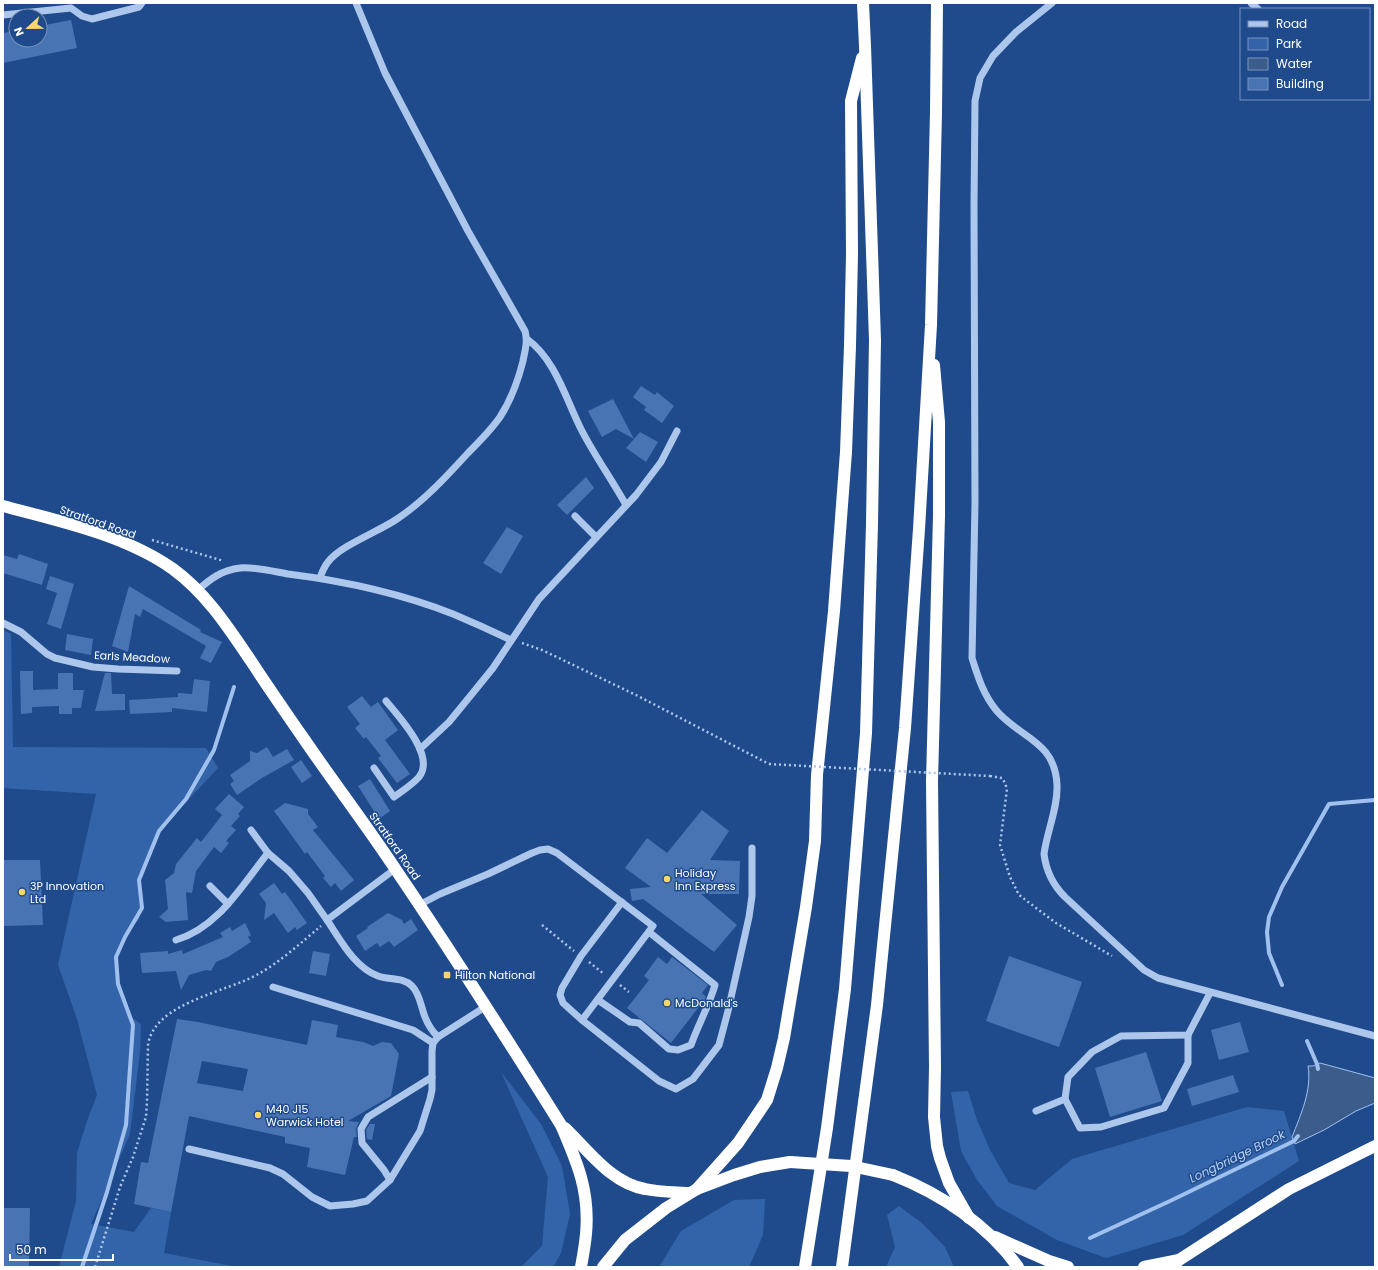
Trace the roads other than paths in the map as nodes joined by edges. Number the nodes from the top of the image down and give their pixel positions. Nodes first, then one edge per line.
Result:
1 (142, 3) edge
2 (356, 3) edge
3 (863, 3) edge
4 (937, 3) edge
5 (1052, 3) edge
6 (3, 15) edge
7 (865, 46) junction
8 (931, 325) junction
9 (527, 339) junction
10 (677, 431) dead end
11 (626, 505) junction
12 (3, 506) edge
13 (575, 516) dead end
14 (596, 537) junction
15 (320, 578) junction
16 (198, 590) junction
17 (3, 623) edge
18 (511, 640) junction
19 (177, 671) dead end
20 (386, 701) dead end
21 (420, 749) junction
22 (374, 768) dead end
23 (251, 830) dead end
24 (752, 848) dead end
25 (268, 853) junction
26 (396, 869) junction
27 (210, 886) dead end
28 (622, 902) junction
29 (228, 904) junction
30 (419, 905) junction
31 (327, 920) junction
32 (649, 932) junction
33 (176, 940) dead end
34 (273, 987) dead end
35 (1210, 993) junction
36 (598, 1000) junction
37 (485, 1007) junction
38 (582, 1020) junction
39 (1188, 1034) junction
40 (1375, 1036) edge
41 (436, 1040) junction
42 (432, 1077) junction
43 (1065, 1099) junction
44 (1036, 1111) dead end
45 (561, 1124) junction
46 (1375, 1146) edge
47 (189, 1149) dead end
48 (390, 1180) junction
49 (693, 1191) junction
50 (969, 1218) junction
51 (989, 1234) junction
52 (1175, 1263) edge
53 (581, 1267) edge
54 (603, 1267) edge
55 (805, 1267) edge
56 (842, 1267) edge
57 (1018, 1267) edge
58 (1068, 1267) edge
59 (1144, 1267) edge

1 - 6 street
2 - 9 street
3 - 7 highway
4 - 8 highway
5 - 35 street
7 - 49 highway
7 - 55 highway
8 - 50 highway
8 - 56 highway
9 - 11 street
9 - 15 street
10 - 11 street
11 - 14 street
12 - 16 highway, Stratford Road
13 - 14 street
14 - 18 street
15 - 16 street
15 - 18 street
16 - 26 highway, Stratford Road
17 - 19 street, Earls Meadow
18 - 21 street
20 - 21 street
21 - 22 street
23 - 25 street
24 - 38 street
25 - 29 street
25 - 31 street
26 - 30 highway, Stratford Road
26 - 31 street
27 - 29 street
28 - 30 street
28 - 32 street
28 - 38 street
29 - 33 street
30 - 37 highway, Stratford Road
31 - 41 street
32 - 36 street
32 - 36 street
34 - 41 street
35 - 39 street
35 - 40 street
36 - 38 street
37 - 41 street
37 - 45 highway, Stratford Road
39 - 43 street
39 - 43 street
41 - 42 street
42 - 48 street
42 - 48 street
43 - 44 street
45 - 49 highway, Stratford Road
45 - 53 highway, Stratford Road
46 - 52 highway
47 - 48 street
49 - 50 highway, bridge
49 - 54 highway
50 - 51 highway
51 - 57 highway
51 - 58 highway
52 - 59 highway

